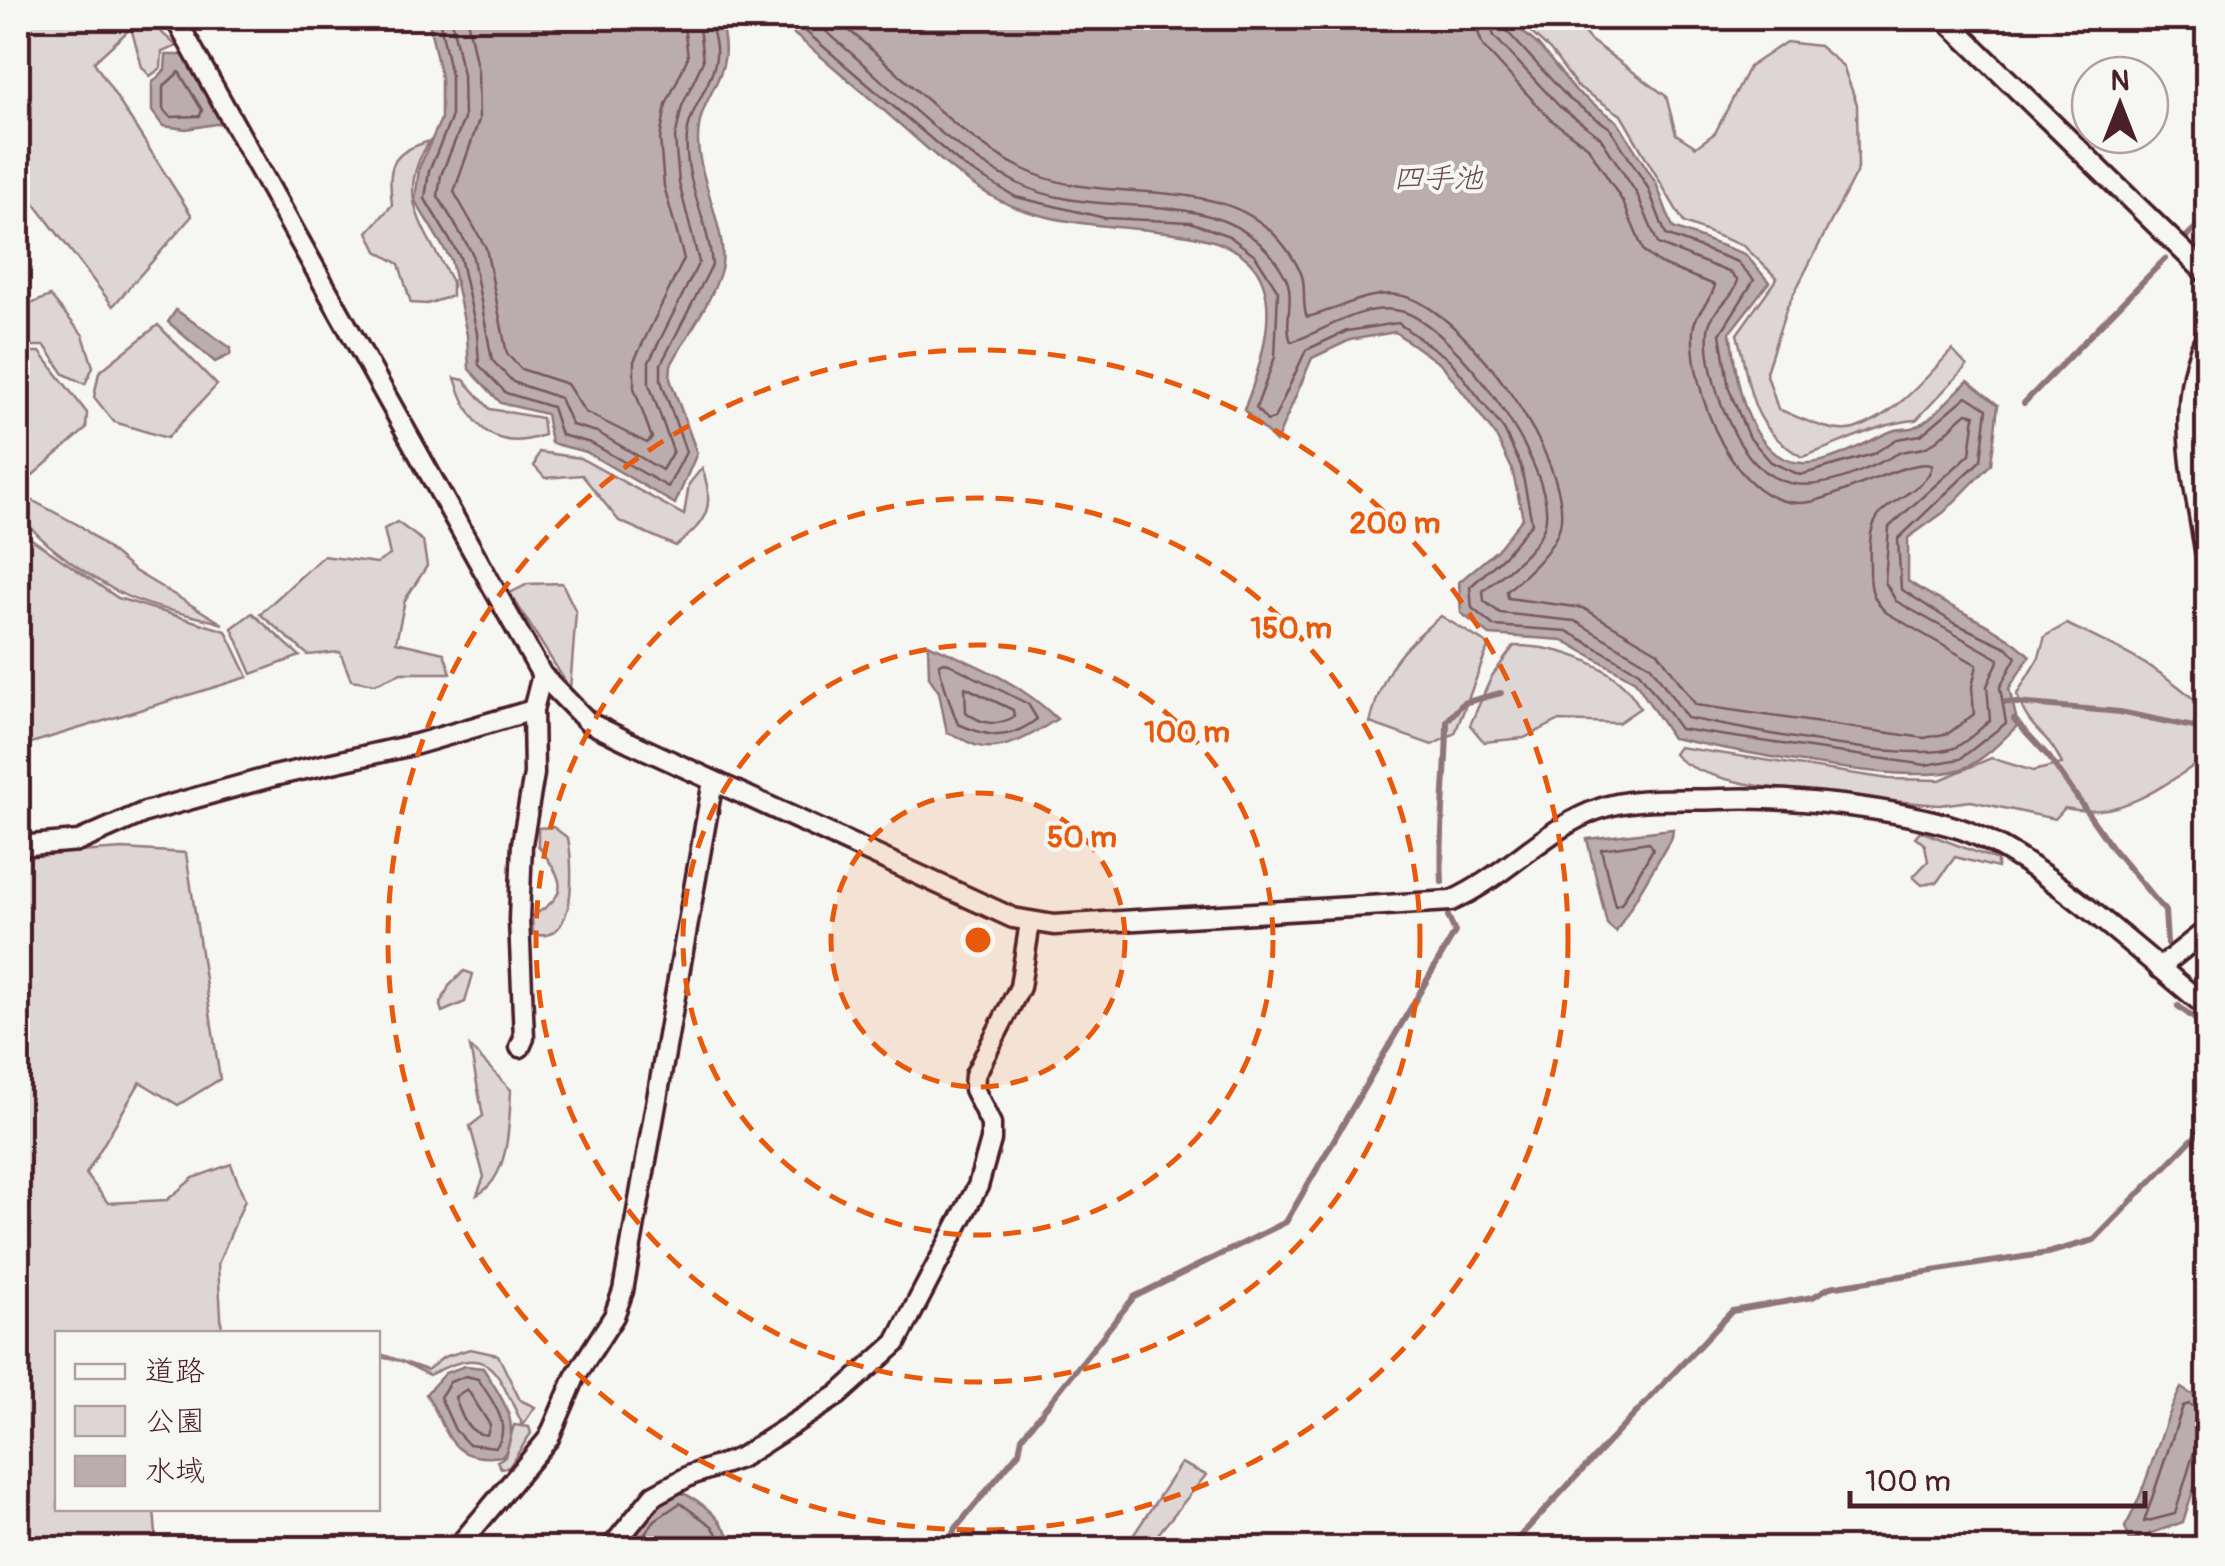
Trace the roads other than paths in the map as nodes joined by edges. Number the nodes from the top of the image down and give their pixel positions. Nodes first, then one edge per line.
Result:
1 (175, 18) edge
2 (1944, 18) edge
3 (2208, 275) edge
4 (2208, 332) edge
5 (2208, 569) edge
6 (542, 675) junction
7 (533, 710) junction
8 (713, 781) junction
9 (18, 846) edge
10 (1030, 922) junction
11 (2208, 929) edge
12 (2159, 968) junction
13 (2208, 1008) edge
14 (520, 1047) dead end
15 (457, 1548) edge
16 (611, 1548) edge

1 - 6 street
2 - 3 street
4 - 5 street
6 - 7 street
6 - 8 street
7 - 9 street
7 - 14 street
8 - 10 street
8 - 15 street
10 - 12 street
10 - 16 street
11 - 12 street
12 - 13 street

